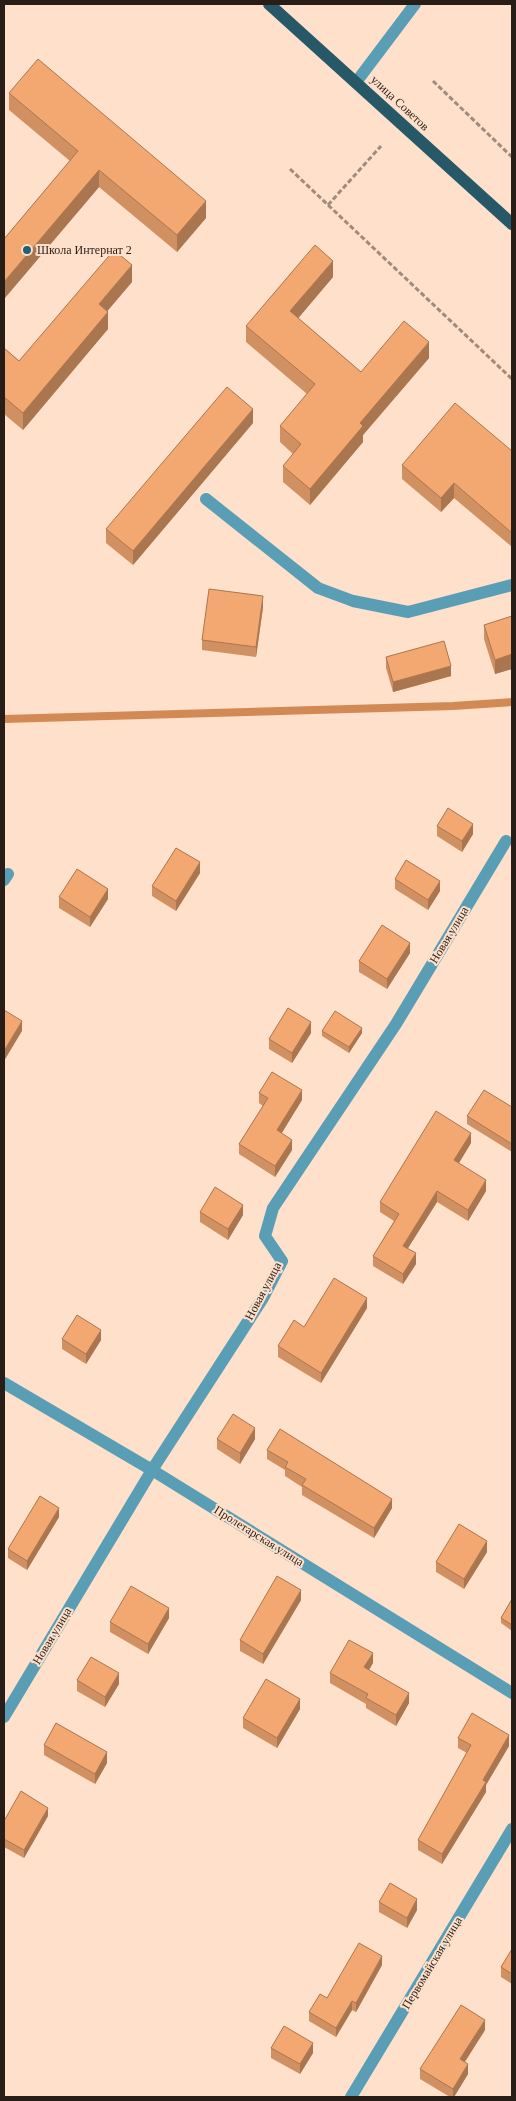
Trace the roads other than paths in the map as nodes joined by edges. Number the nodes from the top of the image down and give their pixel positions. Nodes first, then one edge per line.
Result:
1 (269, 4) edge
2 (415, 4) edge
3 (357, 82) junction
4 (512, 224) edge
5 (206, 499) dead end
6 (512, 585) edge
7 (506, 841) dead end
8 (4, 1383) edge
9 (152, 1470) junction
10 (512, 1693) edge
11 (4, 1717) edge
12 (512, 1829) edge
13 (351, 2097) edge

1 - 3 main road, улица Советов
2 - 3 street
3 - 4 main road, улица Советов
5 - 6 street
7 - 9 street, Новая улица
8 - 9 street, Пролетарская улица
9 - 10 street, Пролетарская улица
9 - 11 street, Новая улица
12 - 13 street, Первомайская улица

